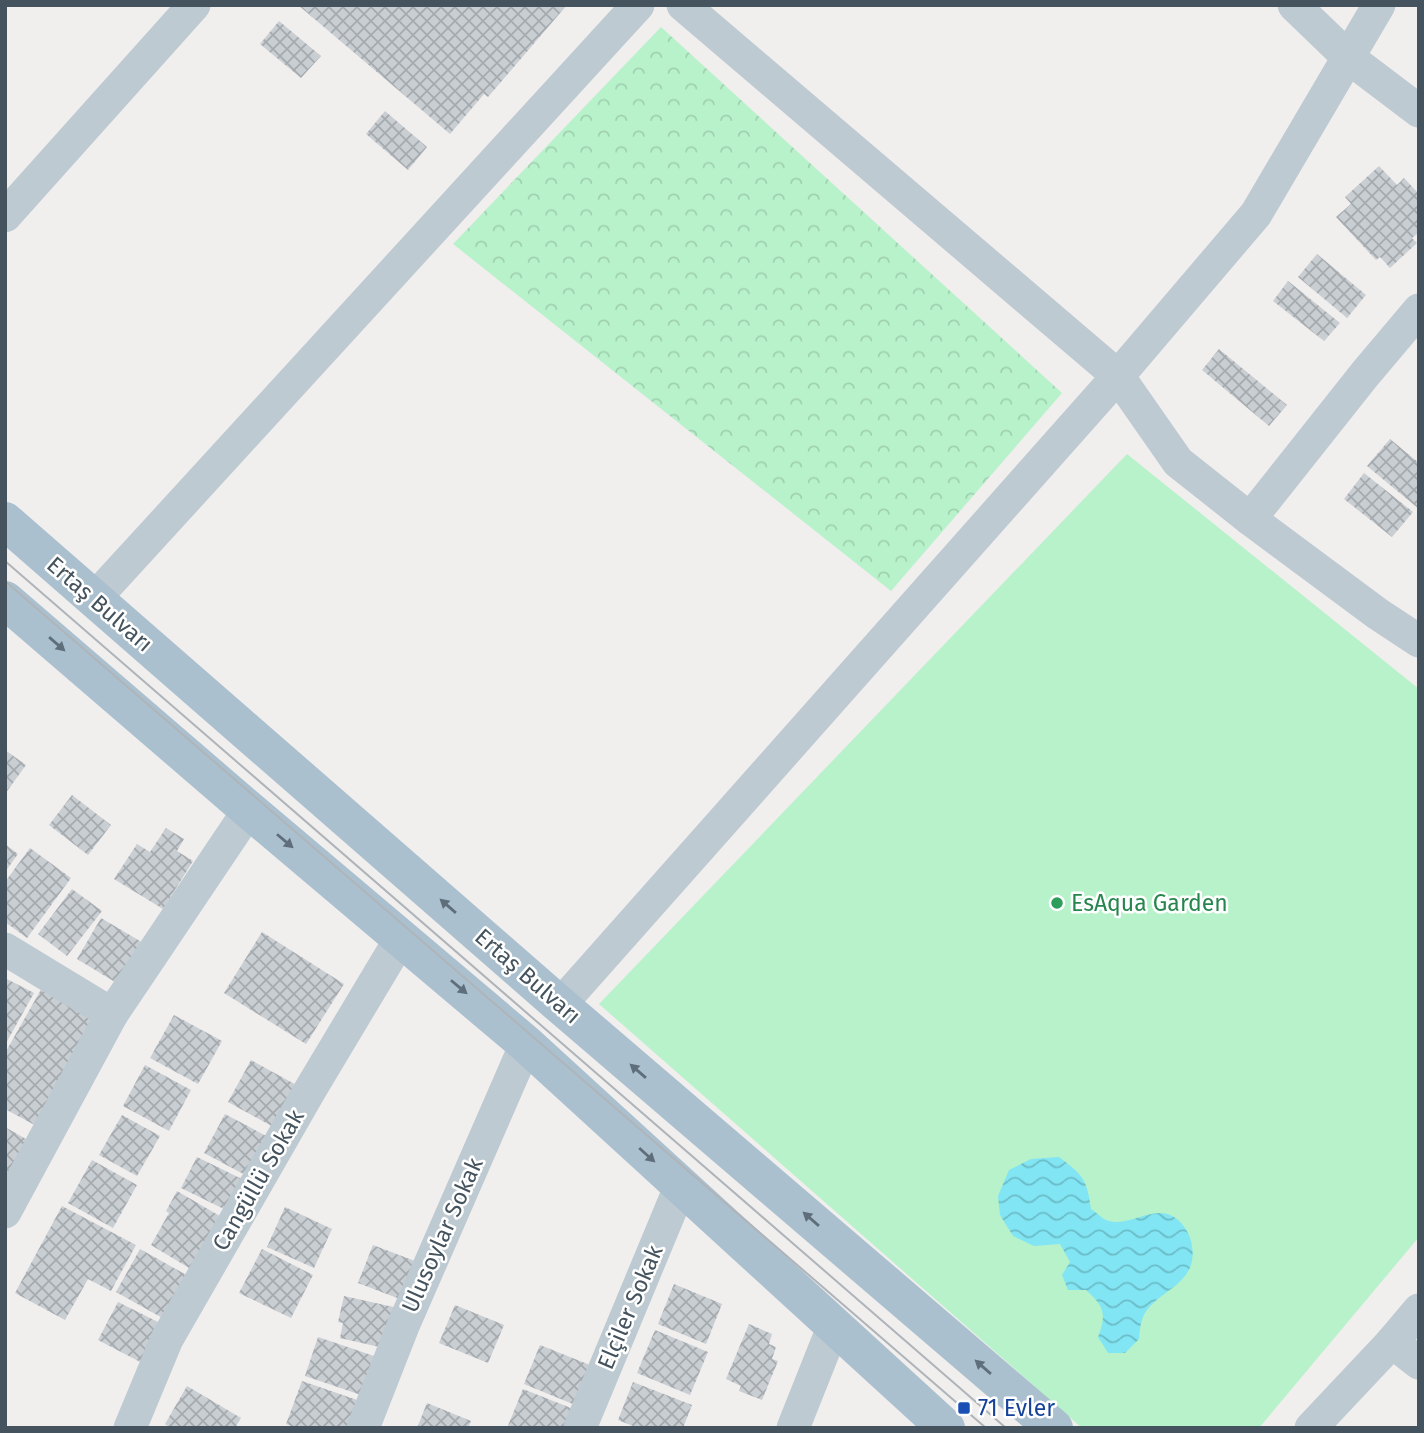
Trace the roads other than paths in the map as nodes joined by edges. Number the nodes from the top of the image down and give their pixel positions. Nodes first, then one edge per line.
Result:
1 (194, 5) edge
2 (638, 5) edge
3 (683, 5) edge
4 (1294, 5) edge
5 (1380, 5) edge
6 (1349, 58) junction
7 (1419, 111) edge
8 (5, 216) edge
9 (1419, 310) edge
10 (1118, 376) junction
11 (1250, 519) junction
12 (5, 521) edge
13 (94, 598) junction
14 (5, 600) edge
15 (1419, 641) edge
16 (249, 810) junction
17 (401, 939) junction
18 (5, 949) edge
19 (560, 1005) junction
20 (112, 1014) junction
21 (526, 1044) junction
22 (681, 1185) junction
23 (5, 1212) edge
24 (1419, 1310) edge
25 (834, 1325) junction
26 (1392, 1342) junction
27 (1419, 1363) edge
28 (130, 1428) edge
29 (363, 1428) edge
30 (580, 1428) edge
31 (793, 1428) edge
32 (946, 1428) edge
33 (1054, 1428) edge
34 (1311, 1428) edge

1 - 8 street
2 - 13 street
3 - 10 street
4 - 6 street
5 - 6 street
6 - 7 street
6 - 10 street
9 - 11 street
10 - 11 street
10 - 19 street
11 - 15 street
12 - 13 main road, Ertaş Bulvarı
19 -> 13 main road, Ertaş Bulvarı
14 -> 16 main road
16 -> 17 main road
16 - 20 street
17 -> 21 main road
17 - 28 street, Cangüllü Sokak
18 - 20 street
33 -> 19 main road, Ertaş Bulvarı
20 - 23 street
21 -> 22 main road
21 - 29 street, Ulusoylar Sokak
22 - 25 main road
22 - 30 street, Elçiler Sokak
24 - 26 street
25 - 31 street
25 - 32 main road
26 - 27 street
26 - 34 street

